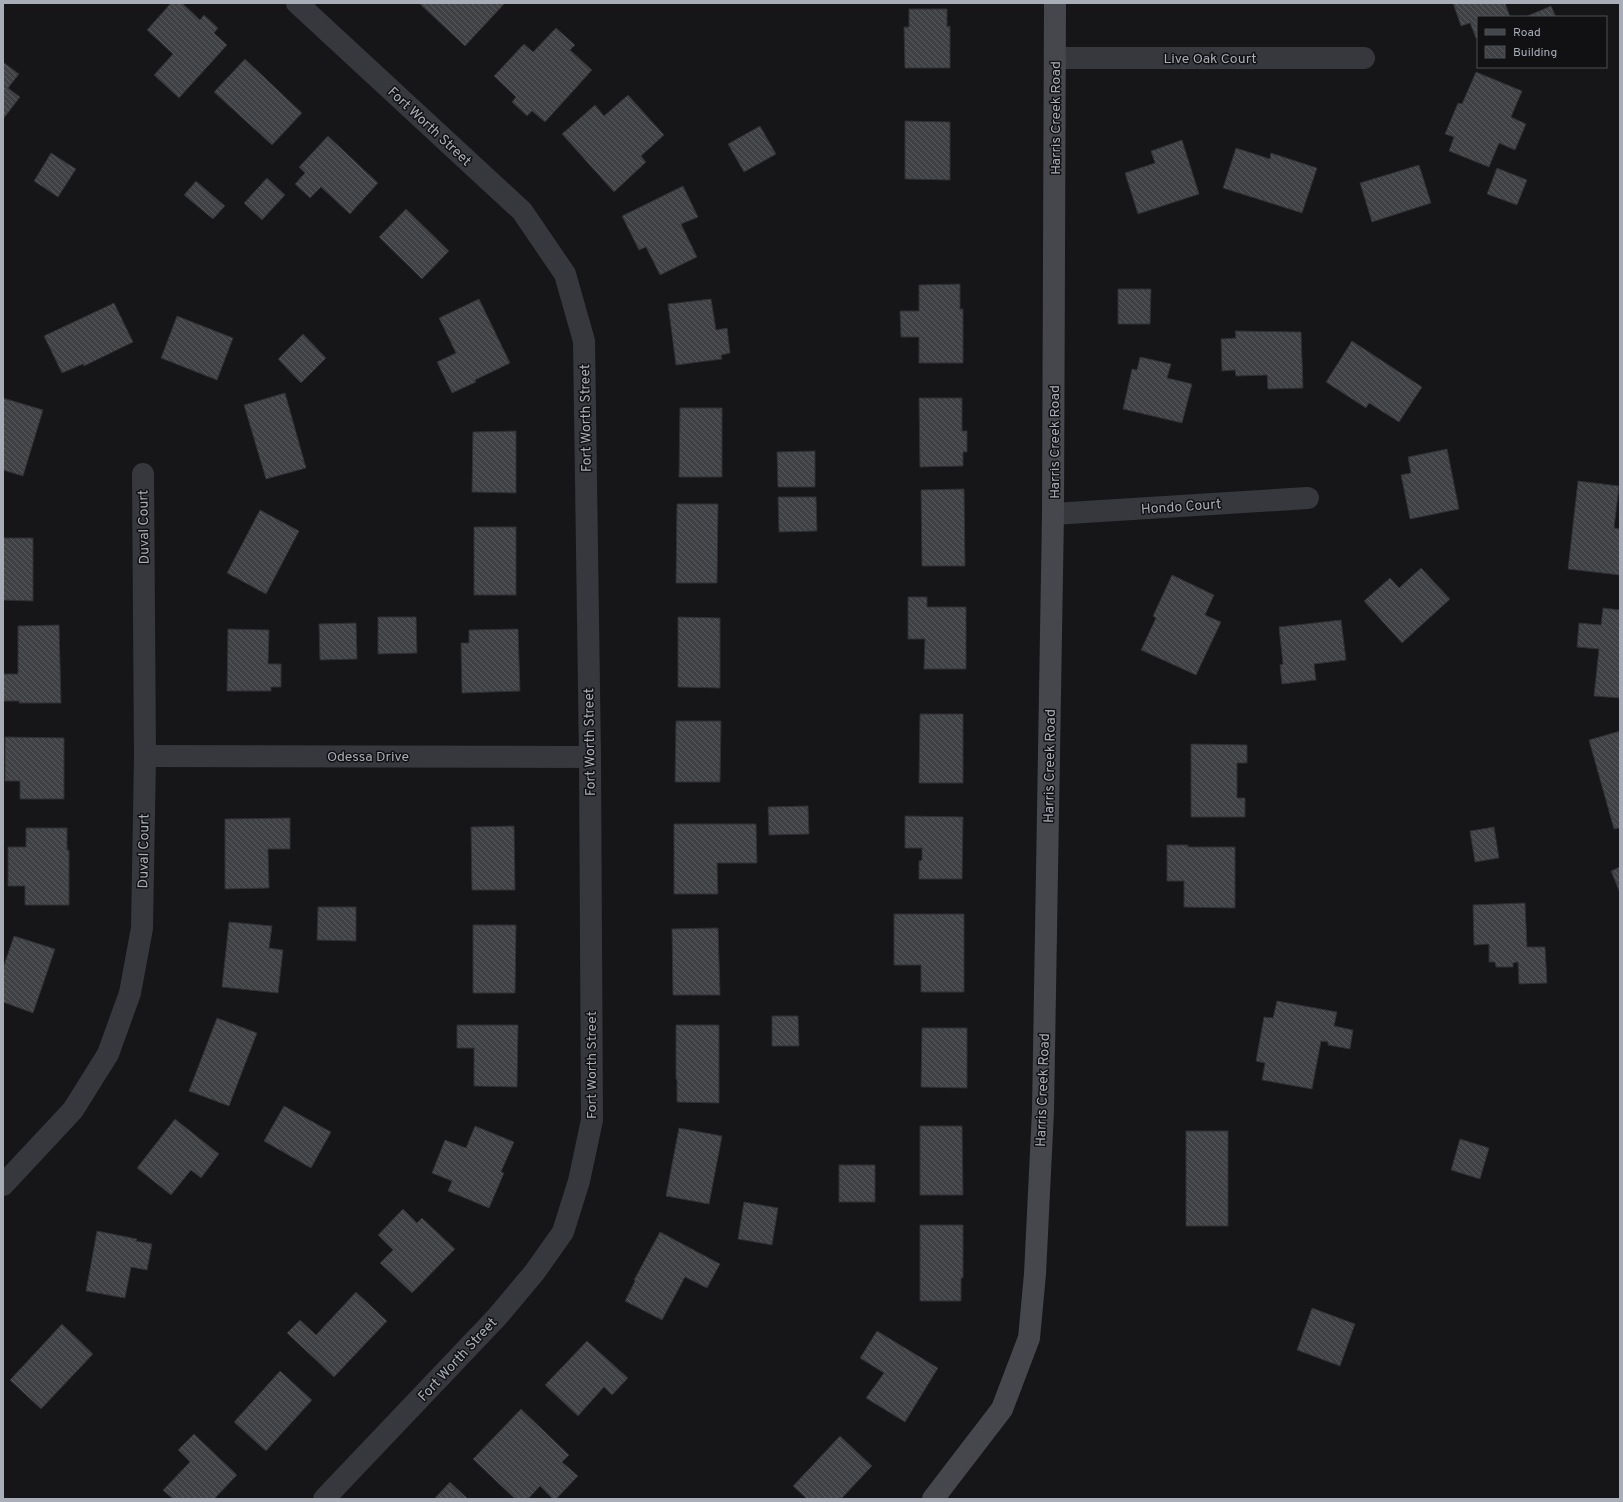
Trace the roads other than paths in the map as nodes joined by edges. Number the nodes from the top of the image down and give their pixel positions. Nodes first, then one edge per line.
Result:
1 (297, 3) edge
2 (1055, 3) edge
3 (1056, 58) junction
4 (1364, 58) dead end
5 (143, 474) dead end
6 (1308, 498) dead end
7 (1053, 514) junction
8 (145, 756) junction
9 (590, 757) junction
10 (3, 1185) edge
11 (324, 1499) edge
12 (932, 1499) edge

1 - 9 street, Fort Worth Street
2 - 3 street, Harris Creek Road
3 - 4 street, Live Oak Court
3 - 7 street, Harris Creek Road
5 - 8 street, Duval Court
6 - 7 street, Hondo Court
7 - 12 street, Harris Creek Road
8 - 9 street, Odessa Drive
8 - 10 street, Duval Court
9 - 11 street, Fort Worth Street

